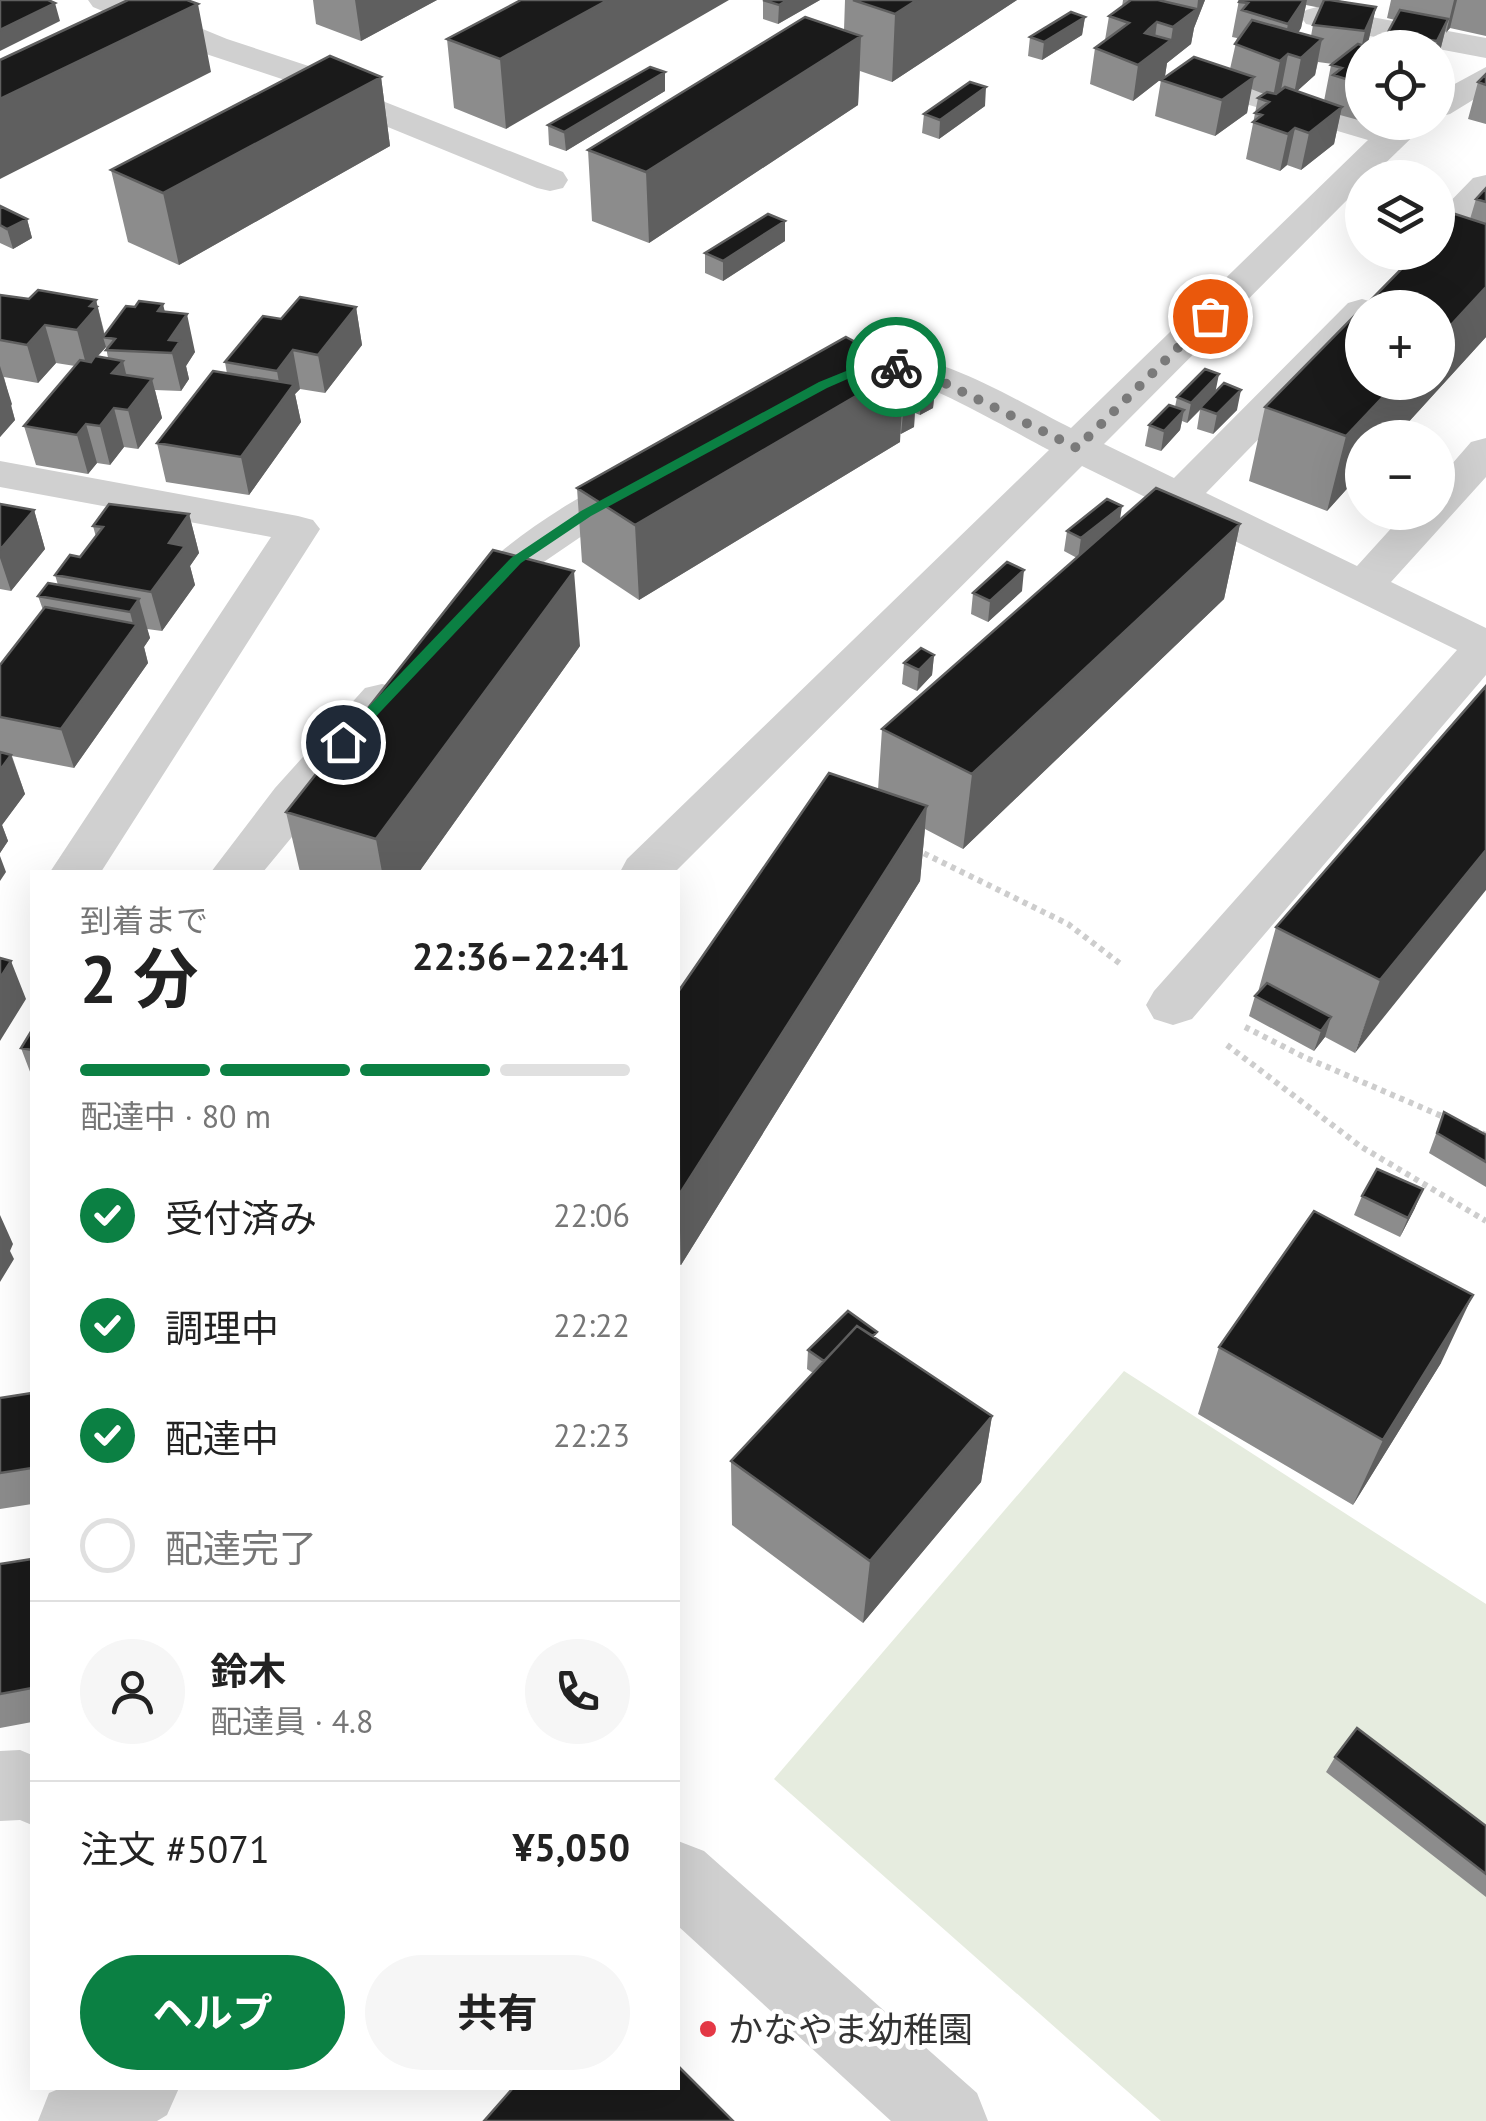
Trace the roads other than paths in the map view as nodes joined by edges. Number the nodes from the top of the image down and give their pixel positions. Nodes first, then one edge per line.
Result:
1 (104, 0) edge
2 (1317, 17) edge
3 (1486, 48) edge
4 (1486, 78) edge
5 (1204, 81) edge
6 (1455, 97) edge
7 (1345, 125) edge
8 (1391, 140) edge
9 (550, 180) dead end
10 (1486, 186) edge
11 (1455, 218) edge
12 (1403, 270) edge
13 (1383, 290) edge
14 (1345, 328) edge
15 (789, 404) edge
16 (1077, 448) junction
17 (1486, 451) edge
18 (688, 458) edge
19 (0, 474) edge
20 (1455, 485) edge
21 (1180, 496) junction
22 (1414, 530) edge
23 (1364, 586) junction
24 (1486, 646) edge
25 (76, 870) edge
26 (238, 870) edge
27 (647, 870) edge
28 (1188, 988) road end
29 (0, 1786) edge
30 (30, 1789) edge
31 (680, 1879) edge
32 (136, 2090) edge
33 (77, 2121) edge
34 (949, 2121) edge

1 - 9 street
2 - 3 street
4 - 6 street
5 - 7 street
8 - 16 street
10 - 11 street
12 - 13 street
14 - 21 street
15 - 16 street
16 - 21 street
16 - 27 street
17 - 20 street
18 - 26 street
19 - 25 street
21 - 23 street
22 - 23 street
23 - 24 street
24 - 28 street
29 - 30 street
31 - 34 street
32 - 33 street

